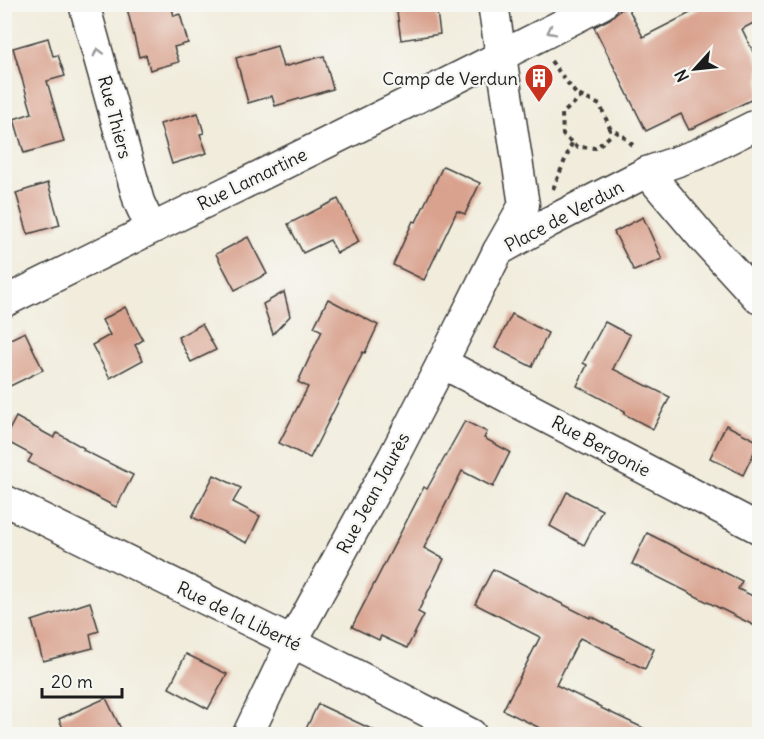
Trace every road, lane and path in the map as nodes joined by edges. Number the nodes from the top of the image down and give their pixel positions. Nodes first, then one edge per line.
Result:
1 (84, 4) edge
2 (493, 4) edge
3 (602, 4) edge
4 (534, 40) junction
5 (501, 57) junction
6 (582, 96) junction
7 (759, 123) edge
8 (610, 128) junction
9 (572, 143) junction
10 (652, 171) junction
11 (549, 222) junction
12 (151, 228) junction
13 (498, 251) junction
14 (759, 298) edge
15 (4, 302) edge
16 (442, 363) junction
17 (4, 500) edge
18 (759, 529) edge
19 (292, 642) junction
20 (248, 735) edge
21 (471, 735) edge

12 -> 1 street, Rue Thiers
2 - 5 street, Place de Verdun
3 -> 4 street, Rue Lamartine
4 - 5 street, Rue Lamartine
4 - 6 path
5 - 12 street, Rue Lamartine
5 - 13 street, Place de Verdun
6 - 8 path
6 - 9 path
7 - 10 street, Place de Verdun
8 - 9 path
8 - 10 path
9 - 11 path
10 - 11 street, Place de Verdun
10 - 14 street
11 - 13 street, Place de Verdun
12 - 15 street, Rue Lamartine
13 - 16 street, Rue Jean Jaurès
16 - 18 street, Rue Bergonie
16 - 19 street, Rue Jean Jaurès
17 - 19 street, Rue de la Liberté
19 - 20 street, Rue Jean Jaurès
19 - 21 street, Rue de la Liberté

